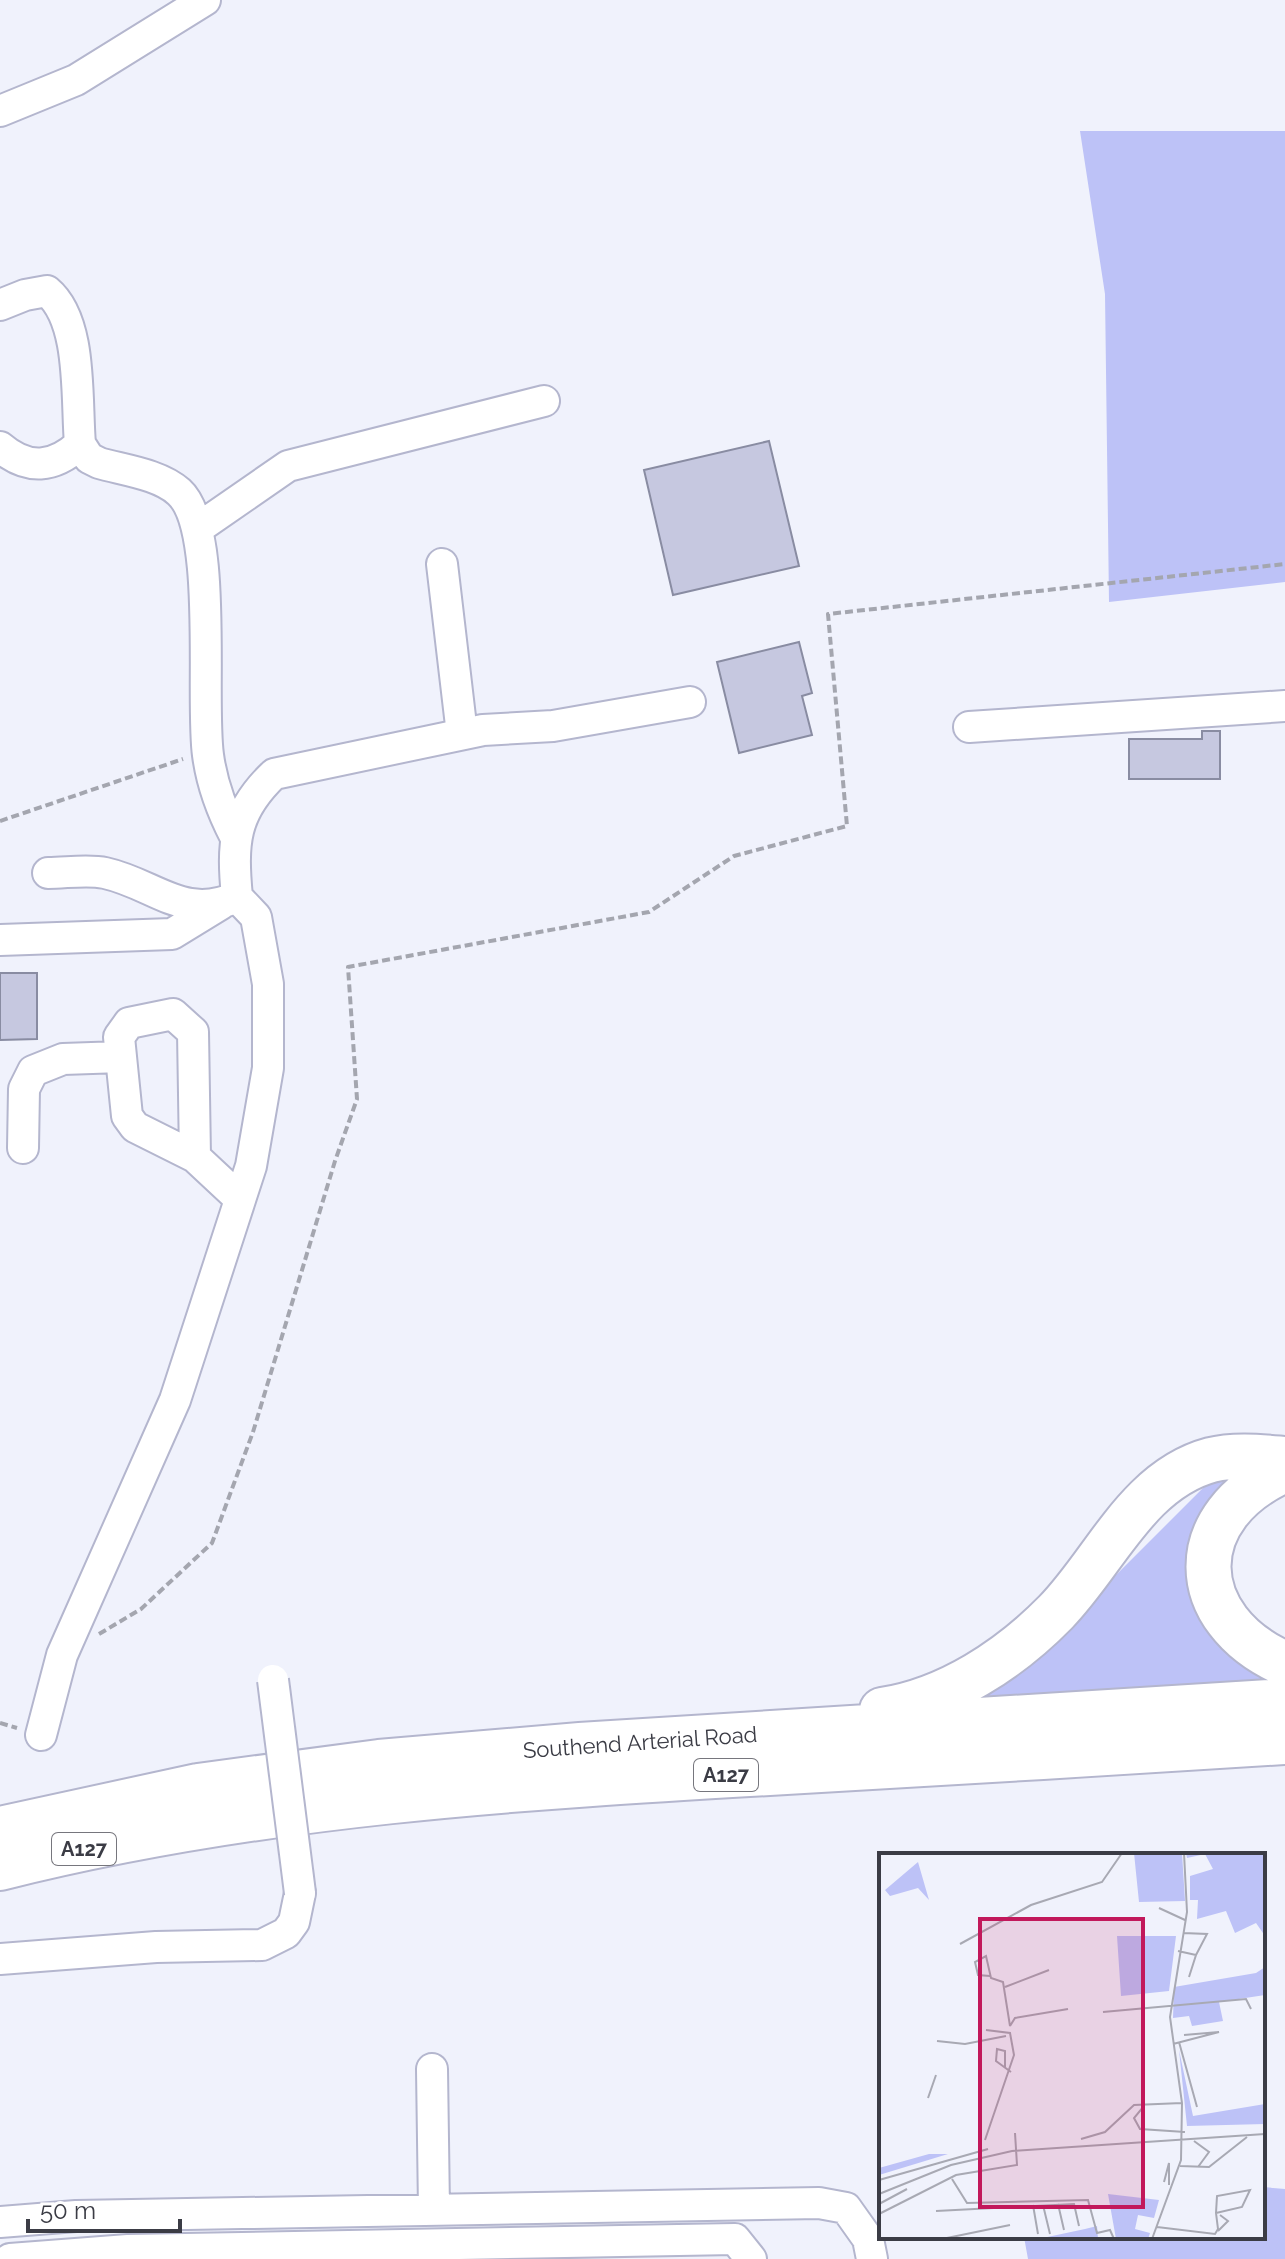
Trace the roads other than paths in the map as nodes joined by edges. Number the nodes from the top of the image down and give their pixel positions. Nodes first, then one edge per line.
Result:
1 (205, 0) edge
2 (0, 111) edge
3 (0, 305) edge
4 (544, 401) dead end
5 (80, 444) junction
6 (0, 447) edge
7 (197, 529) junction
8 (442, 564) dead end
9 (690, 702) dead end
10 (1285, 706) edge
11 (969, 727) dead end
12 (462, 734) junction
13 (235, 836) junction
14 (48, 873) dead end
15 (229, 900) junction
16 (0, 940) edge
17 (121, 1057) junction
18 (23, 1148) dead end
19 (195, 1157) junction
20 (240, 1199) junction
21 (1285, 1459) edge
22 (1285, 1470) edge
23 (1285, 1664) edge
24 (273, 1680) dead end
25 (1285, 1701) edge
26 (41, 1735) dead end
27 (731, 1736) junction
28 (1285, 1742) edge
29 (100, 1805) junction
30 (0, 1815) edge
31 (0, 1829) edge
32 (168, 1832) junction
33 (0, 1868) edge
34 (0, 1884) edge
35 (0, 1959) edge
36 (432, 2069) dead end
37 (434, 2210) junction
38 (0, 2222) edge
39 (617, 2250) edge
40 (500, 2251) edge
41 (416, 2252) edge
42 (10, 2259) edge
43 (751, 2259) edge
44 (872, 2259) edge

1 - 2 street
3 - 5 street
4 - 7 street
5 - 6 street
5 - 7 street
7 - 13 street
8 - 12 street
9 - 12 street
10 - 11 street
12 - 13 street
13 - 15 street
14 - 15 street
15 - 16 street
15 - 20 street
17 - 18 street
17 - 19 street
17 - 19 street
19 - 20 street
20 - 26 street
21 - 27 highway
22 - 23 highway
24 - 35 street, bridge
25 - 27 highway, Southend Arterial Road / A127
27 - 29 highway, Southend Arterial Road / A127
28 - 32 highway, Southend Arterial Road / A127
29 - 30 highway
29 - 31 highway, Southend Arterial Road / A127
32 - 33 highway, Southend Arterial Road / A127
32 - 34 highway
36 - 37 street
37 - 38 street
37 - 44 street
39 - 40 street
39 - 43 street
40 - 41 street
41 - 42 street

